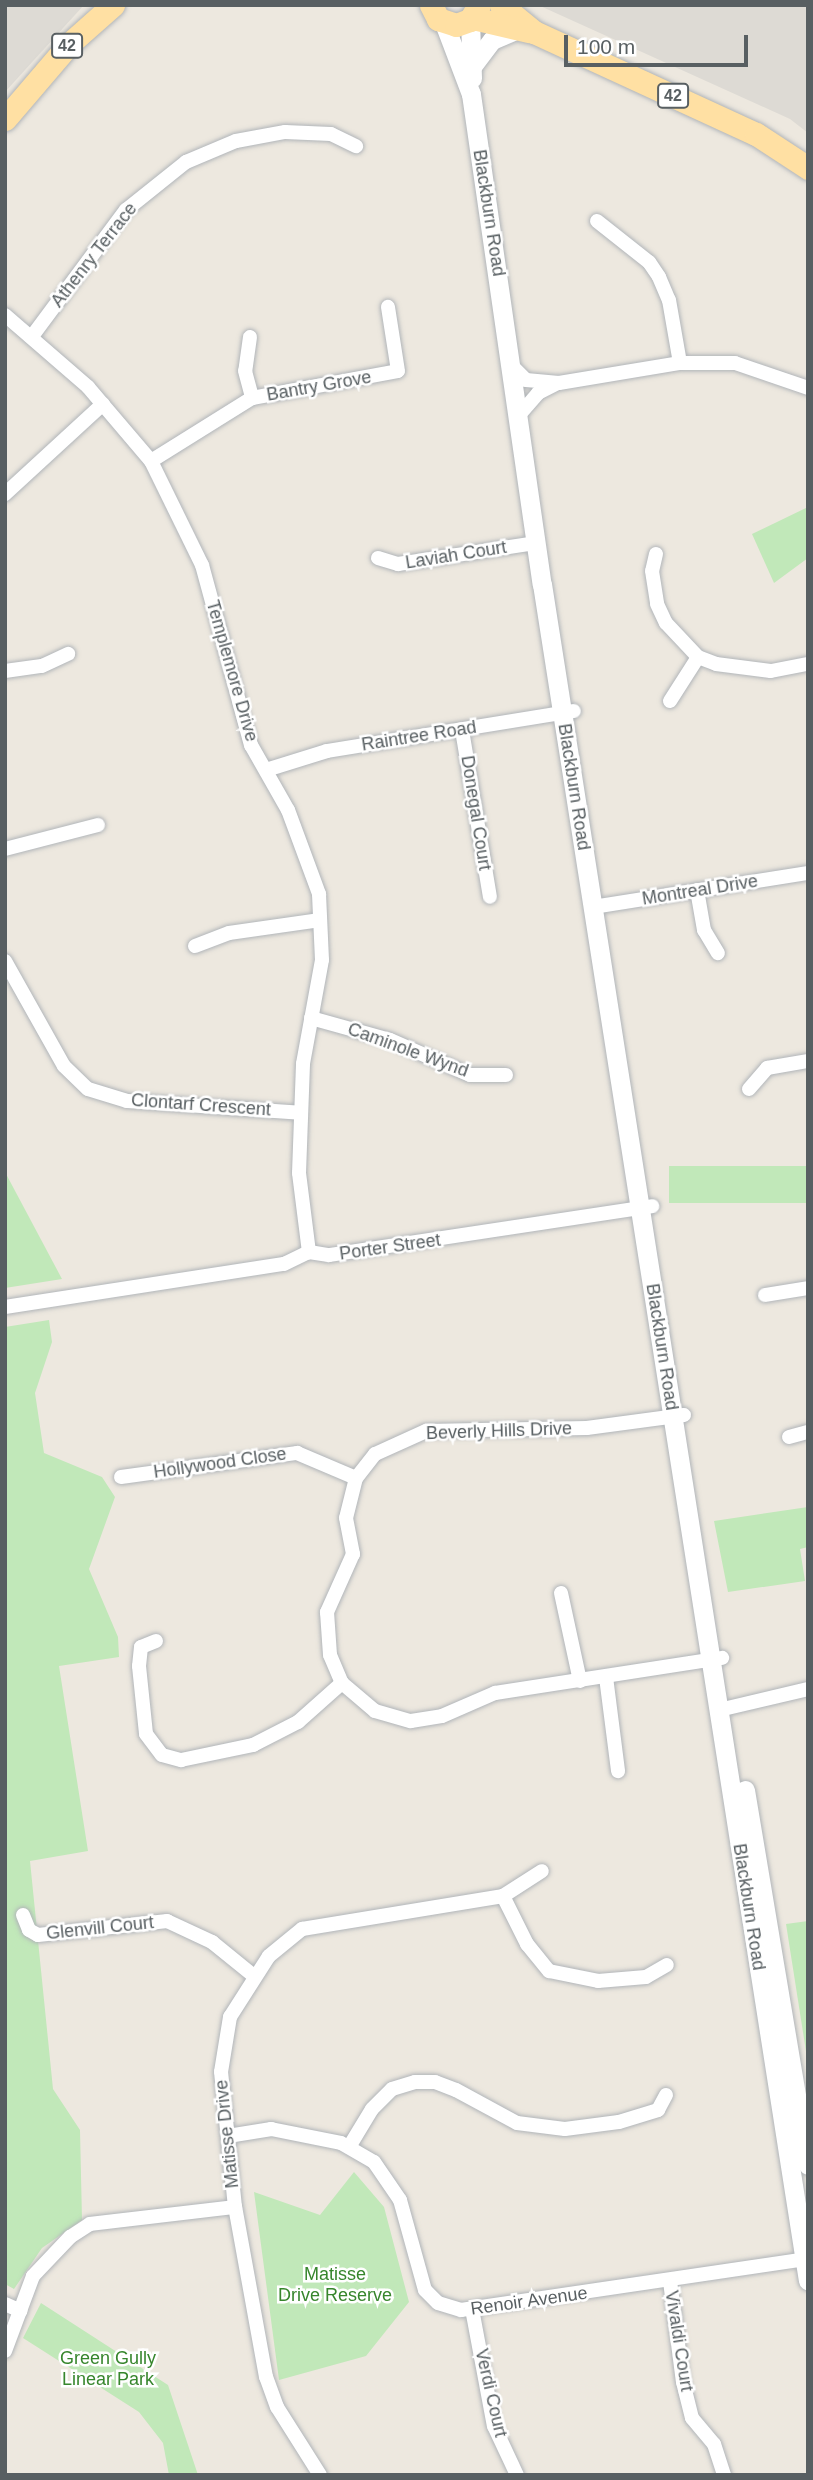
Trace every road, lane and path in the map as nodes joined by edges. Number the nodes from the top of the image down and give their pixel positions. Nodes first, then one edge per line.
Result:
1 (113, 5) edge
2 (501, 5) edge
3 (434, 11) edge
4 (474, 14) edge
5 (526, 31) junction
6 (473, 65) junction
7 (29, 94) junction
8 (471, 94) junction
9 (5, 118) edge
10 (5, 132) edge
11 (356, 146) dead end
12 (808, 168) edge
13 (597, 221) dead end
14 (388, 307) dead end
15 (5, 315) edge
16 (33, 335) junction
17 (250, 337) dead end
18 (680, 363) junction
19 (514, 368) junction
20 (559, 383) junction
21 (808, 388) edge
22 (252, 398) junction
23 (103, 404) junction
24 (520, 414) junction
25 (151, 461) junction
26 (5, 494) edge
27 (536, 543) junction
28 (656, 554) dead end
29 (378, 558) dead end
30 (68, 654) dead end
31 (698, 657) junction
32 (808, 664) edge
33 (5, 671) edge
34 (670, 701) dead end
35 (568, 712) junction
36 (462, 730) junction
37 (266, 770) junction
38 (98, 825) dead end
39 (5, 849) edge
40 (808, 873) edge
41 (697, 890) junction
42 (490, 897) dead end
43 (600, 906) junction
44 (320, 920) junction
45 (195, 946) dead end
46 (718, 953) dead end
47 (5, 961) edge
48 (311, 1018) junction
49 (808, 1061) edge
50 (506, 1075) dead end
51 (749, 1089) dead end
52 (301, 1113) junction
53 (646, 1207) junction
54 (309, 1252) junction
55 (808, 1288) edge
56 (765, 1295) dead end
57 (5, 1307) edge
58 (678, 1416) junction
59 (808, 1432) edge
60 (789, 1437) dead end
61 (121, 1477) dead end
62 (356, 1478) junction
63 (561, 1593) dead end
64 (156, 1641) dead end
65 (717, 1659) junction
66 (606, 1677) junction
67 (580, 1681) junction
68 (342, 1683) junction
69 (808, 1689) edge
70 (725, 1708) junction
71 (618, 1771) dead end
72 (542, 1871) dead end
73 (503, 1896) junction
74 (23, 1915) dead end
75 (667, 1965) dead end
76 (256, 1977) junction
77 (666, 2095) dead end
78 (228, 2136) junction
79 (349, 2147) junction
80 (808, 2165) edge
81 (235, 2207) junction
82 (805, 2259) junction
83 (808, 2280) edge
84 (670, 2281) junction
85 (5, 2304) edge
86 (472, 2309) junction
87 (21, 2311) junction
88 (5, 2351) edge
89 (320, 2475) edge
90 (517, 2475) edge
91 (724, 2475) edge

1 - 7 main road, 42
2 - 5 main road, 42
3 - 4 main road, 42
3 - 8 main road, Blackburn Road
4 - 5 main road, 42
4 - 6 main road, Blackburn Road
5 - 6 main road
5 - 12 main road, 42
6 - 8 main road, Blackburn Road
7 - 9 main road, 42
7 - 10 main road, 42
8 - 19 main road, Blackburn Road
11 - 16 street, Athenry Terrace
13 - 18 street
14 - 22 street, Bantry Grove
15 - 16 street, Templemore Drive
16 - 23 street, Templemore Drive
17 - 22 street
18 - 20 street
18 - 21 street
19 - 20 street
19 - 24 main road, Blackburn Road
20 - 24 street
22 - 25 street, Bantry Grove
23 - 25 street, Templemore Drive
23 - 26 street
24 - 27 main road, Blackburn Road
24 - 35 main road, Blackburn Road
25 - 37 street, Templemore Drive
27 - 29 street, Laviah Court
27 - 35 main road, Blackburn Road
28 - 31 street
30 - 33 street
31 - 32 street
31 - 34 street
35 - 36 street, Raintree Road
35 - 43 main road, Blackburn Road
36 - 37 street, Raintree Road
36 - 42 street, Donegal Court
37 - 44 street, Templemore Drive
38 - 39 street
40 - 41 street, Montreal Drive
41 - 43 street, Montreal Drive
41 - 46 street
43 - 53 main road, Blackburn Road
44 - 45 street
44 - 48 street, Templemore Drive
47 - 52 street, Clontarf Crescent
48 - 50 street, Caminole Wynd
48 - 52 street, Templemore Drive
49 - 51 street
52 - 54 street, Templemore Drive
53 - 54 street, Porter Street
53 - 58 main road, Blackburn Road
54 - 57 street, Porter Street
55 - 56 street
58 - 62 street, Beverly Hills Drive
58 - 65 main road, Blackburn Road
59 - 60 street
61 - 62 street, Hollywood Close
62 - 68 street, Beverly Hills Drive
63 - 67 street
64 - 68 street
65 - 66 street, Beverly Hills Drive
65 - 70 main road, Blackburn Road
66 - 67 street, Beverly Hills Drive
66 - 71 street
67 - 68 street, Beverly Hills Drive
69 - 70 street
70 - 80 main road, Blackburn Road
70 - 82 main road, Blackburn Road
72 - 73 street, Matisse Drive
73 - 75 street
73 - 76 street, Matisse Drive
74 - 76 street, Glenvill Court
76 - 78 street, Matisse Drive
77 - 79 street
78 - 79 street, Renoir Avenue
78 - 81 street, Matisse Drive
79 - 86 street, Renoir Avenue
81 - 87 street
81 - 89 street, Matisse Drive
82 - 83 main road, Blackburn Road
82 - 84 street, Renoir Avenue
84 - 86 street, Renoir Avenue
84 - 91 street, Vivaldi Court
85 - 87 street
86 - 90 street, Verdi Court
87 - 88 street

